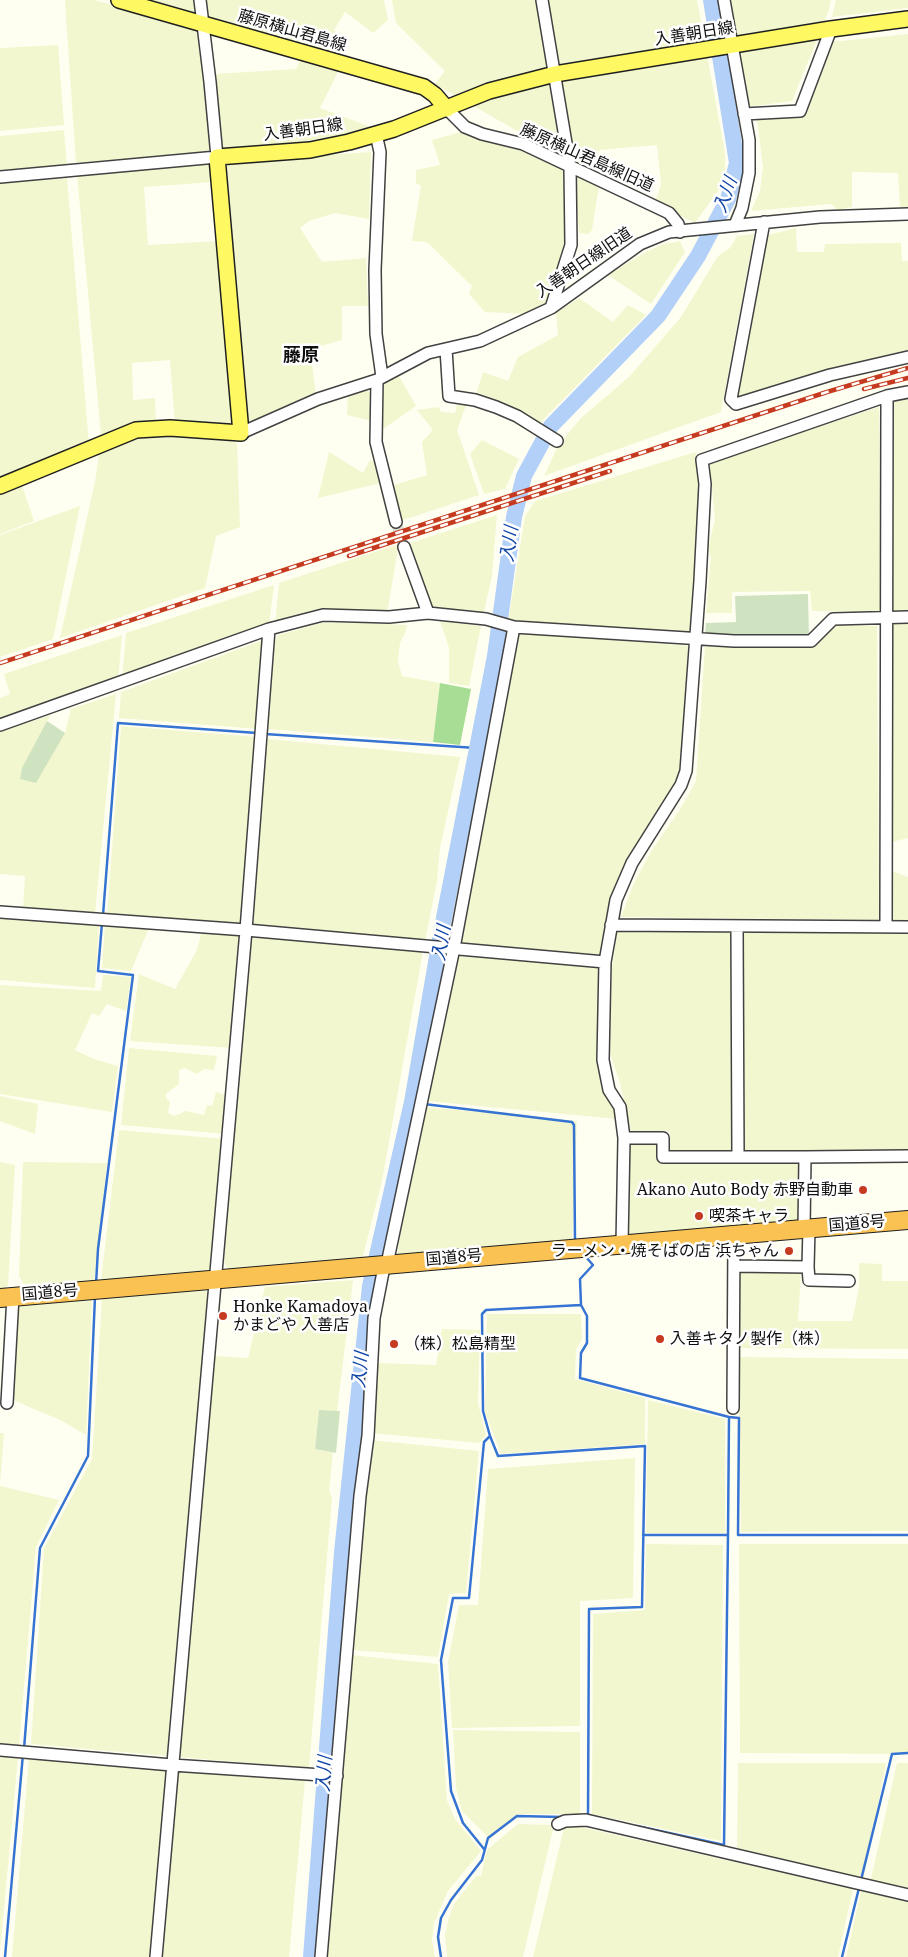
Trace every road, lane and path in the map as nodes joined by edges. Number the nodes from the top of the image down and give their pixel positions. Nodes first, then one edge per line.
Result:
1 (119, 0) edge
2 (200, 0) edge
3 (542, 0) edge
4 (724, 0) edge
5 (908, 19) edge
6 (202, 24) junction
7 (830, 29) junction
8 (732, 46) junction
9 (555, 74) junction
10 (447, 108) junction
11 (744, 114) junction
12 (376, 134) junction
13 (217, 157) junction
14 (570, 167) junction
15 (0, 177) edge
16 (908, 214) edge
17 (764, 222) junction
18 (731, 226) junction
19 (680, 232) junction
20 (552, 308) junction
21 (446, 349) junction
22 (908, 357) edge
23 (379, 379) junction
24 (908, 392) edge
25 (887, 396) junction
26 (241, 433) junction
27 (557, 441) dead end
28 (0, 486) edge
29 (396, 522) tunnel mouth
30 (404, 547) tunnel mouth
31 (428, 613) junction
32 (887, 617) junction
33 (908, 617) edge
34 (514, 627) junction
35 (269, 629) junction
36 (695, 639) junction
37 (0, 725) edge
38 (0, 912) edge
39 (611, 925) junction
40 (737, 926) junction
41 (886, 927) junction
42 (908, 927) edge
43 (246, 930) junction
44 (454, 948) junction
45 (604, 962) junction
46 (624, 1138) junction
47 (738, 1156) junction
48 (908, 1156) edge
49 (805, 1157) junction
50 (908, 1220) edge
51 (806, 1228) junction
52 (734, 1235) junction
53 (622, 1244) junction
54 (387, 1264) junction
55 (734, 1266) junction
56 (808, 1267) junction
57 (214, 1279) junction
58 (849, 1281) dead end
59 (7, 1297) edge
60 (7, 1402) dead end
61 (733, 1408) dead end
62 (0, 1750) edge
63 (172, 1765) junction
64 (335, 1776) junction
65 (558, 1824) dead end
66 (908, 1895) edge
67 (156, 1957) edge
68 (321, 1957) edge

1 - 6 main road, 藤原横山君島線
2 - 6 street
3 - 9 street
4 - 8 street
5 - 7 main road, 入善朝日線
6 - 10 main road, 藤原横山君島線
6 - 13 street
7 - 8 main road, 入善朝日線
7 - 11 street
8 - 9 main road, 入善朝日線
8 - 11 street
9 - 10 main road, 入善朝日線
9 - 14 street
10 - 12 main road, 入善朝日線
10 - 14 street, 藤原横山君島線旧道
11 - 18 street
12 - 13 main road, 入善朝日線
12 - 23 street
13 - 15 street
13 - 26 main road
14 - 19 street, 藤原横山君島線旧道
14 - 20 street
16 - 17 street, 入善朝日線旧道
17 - 18 street, 入善朝日線旧道
17 - 22 street
18 - 19 street, 入善朝日線旧道
19 - 20 street, 入善朝日線旧道
20 - 21 street, 入善朝日線旧道
21 - 23 street, 入善朝日線旧道
21 - 27 street
23 - 26 street, 入善朝日線旧道
23 - 29 street
24 - 25 street
25 - 32 street
25 - 36 street
26 - 28 main road
30 - 31 street
31 - 34 street
31 - 35 street
32 - 33 street
32 - 36 street
32 - 41 street
34 - 36 street
34 - 44 street
35 - 37 street
35 - 43 street
36 - 39 street
38 - 43 street
39 - 40 street
39 - 45 street
40 - 41 street
40 - 47 street
41 - 42 street
43 - 44 street
43 - 57 street
44 - 45 street
44 - 54 street
45 - 46 street
46 - 47 street
46 - 53 street
47 - 49 street
48 - 49 street
49 - 51 street
50 - 51 highway, 国道8号
51 - 52 highway, 国道8号
51 - 56 street
52 - 53 highway, 国道8号
52 - 55 street
53 - 54 highway, 国道8号
54 - 57 highway, 国道8号
54 - 64 street
55 - 56 street
55 - 61 street
56 - 58 street
57 - 59 highway, 国道8号
57 - 63 street
59 - 60 street
62 - 63 street
63 - 64 street
63 - 67 street
64 - 68 street
65 - 66 street

